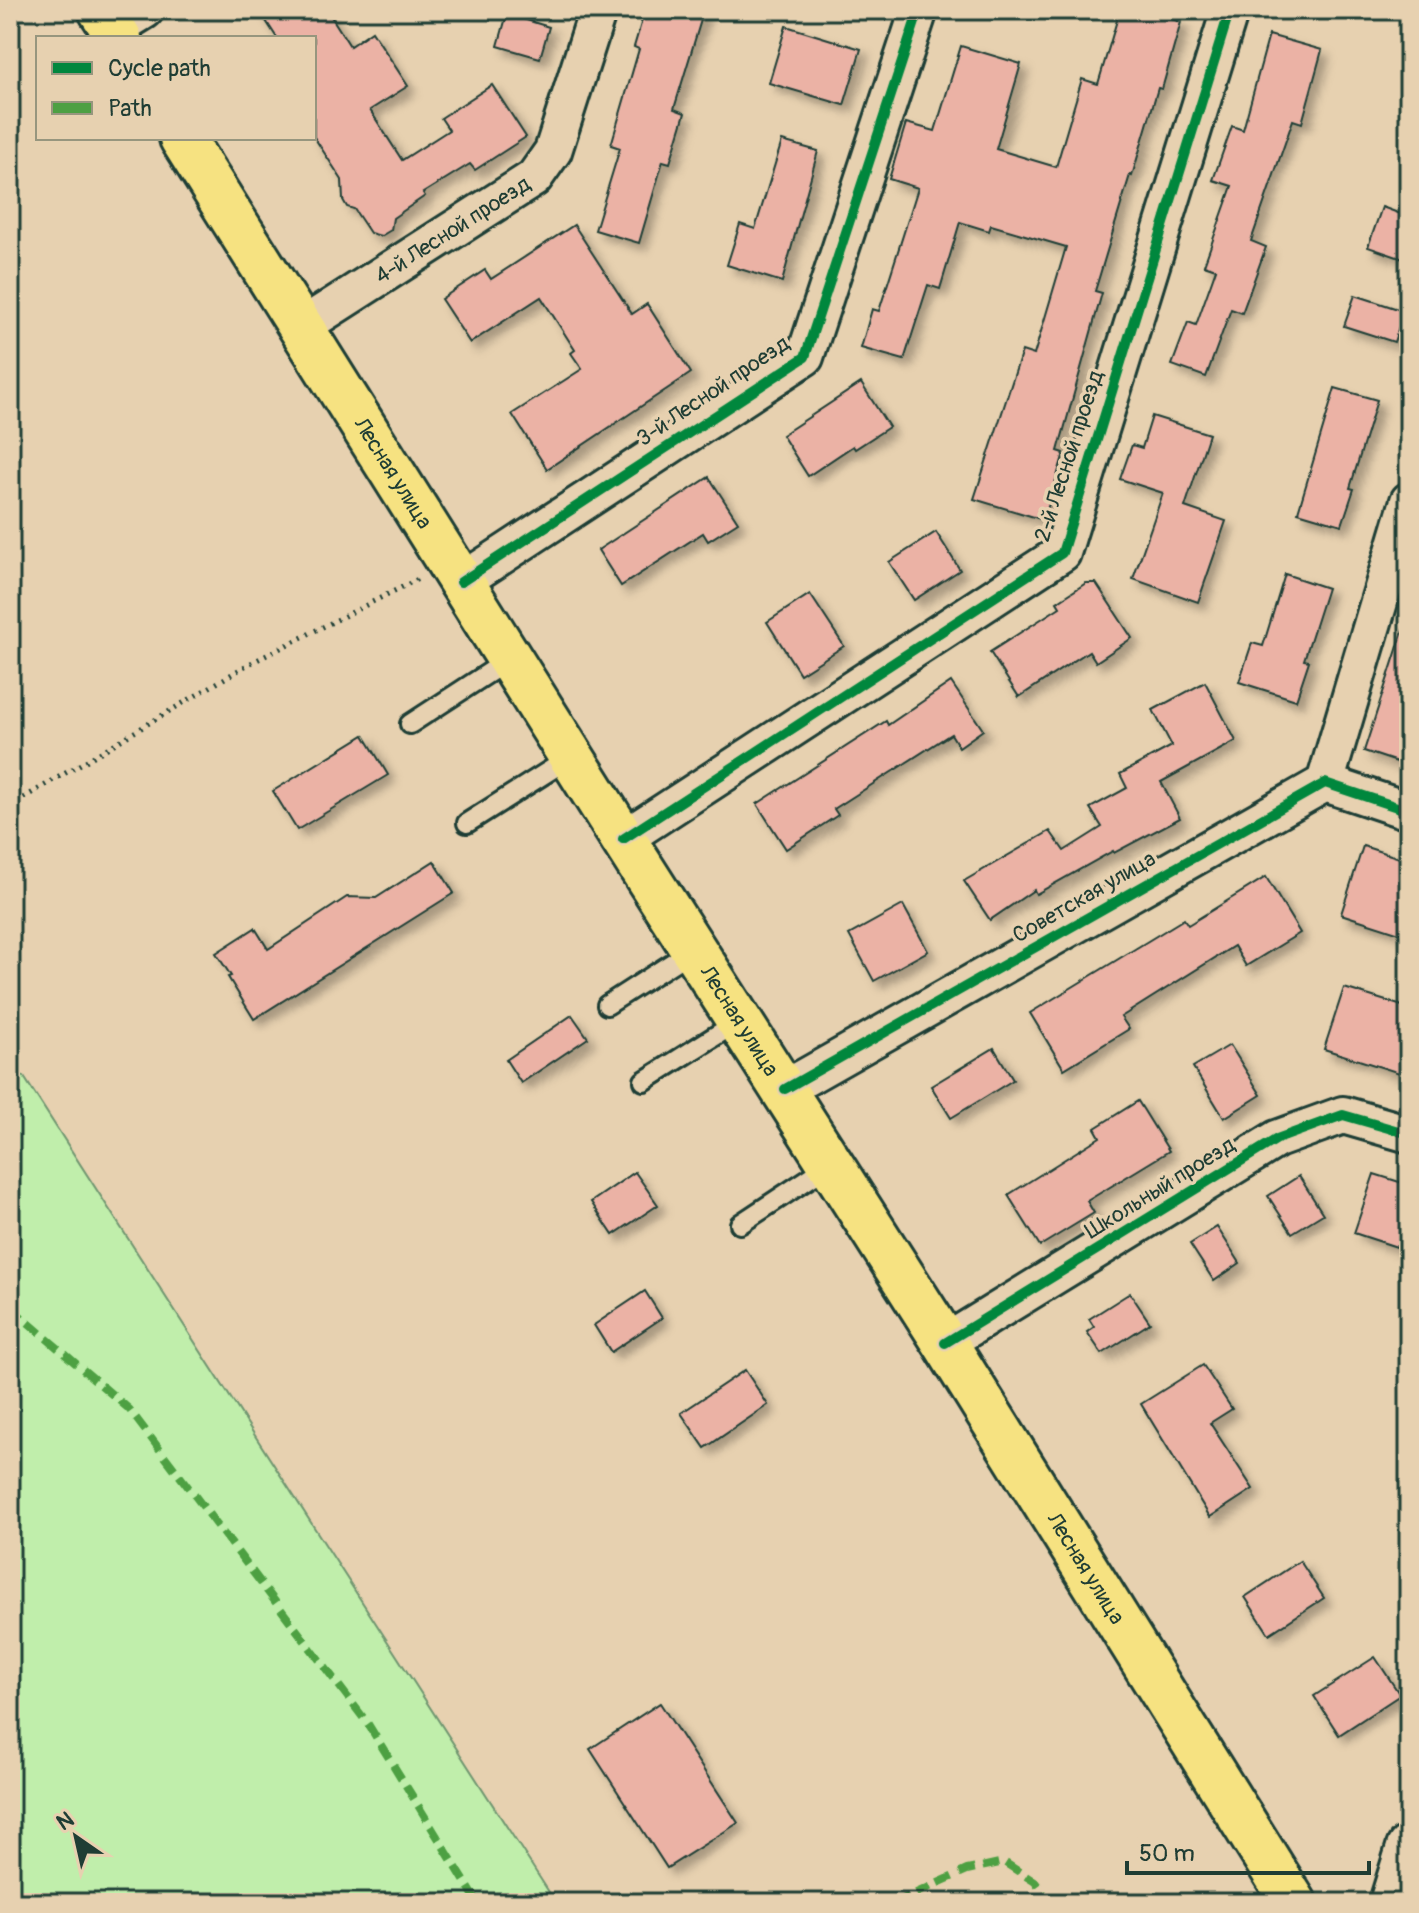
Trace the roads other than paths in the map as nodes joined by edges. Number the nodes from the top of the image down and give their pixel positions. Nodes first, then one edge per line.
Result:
1 (598, 10) edge
2 (919, 10) edge
3 (1230, 10) edge
4 (183, 140) edge
5 (301, 327) junction
6 (1409, 501) edge
7 (441, 580) junction
8 (510, 659) junction
9 (410, 724) dead end
10 (571, 757) junction
11 (1325, 783) junction
12 (1409, 811) edge
13 (467, 823) dead end
14 (623, 839) junction
15 (694, 949) junction
16 (607, 1005) dead end
17 (741, 1020) junction
18 (644, 1081) dead end
19 (785, 1089) junction
20 (1409, 1134) edge
21 (832, 1163) junction
22 (740, 1224) dead end
23 (945, 1343) junction
24 (1409, 1848) edge
25 (1294, 1903) edge
26 (1392, 1903) edge

1 - 5 street, 4-й Лесной проезд
2 - 7 street, 3-й Лесной проезд
3 - 14 street, 2-й Лесной проезд
4 - 5 main road, Лесная улица
5 - 7 main road, Лесная улица
6 - 11 street
7 - 8 main road, Лесная улица
8 - 9 lane
8 - 10 main road, Лесная улица
10 - 13 lane
10 - 14 main road, Лесная улица
11 - 12 street
11 - 19 street, Советская улица
14 - 15 main road, Лесная улица
15 - 16 lane
15 - 17 main road, Лесная улица
17 - 18 lane
17 - 19 main road, Лесная улица
19 - 21 main road, Лесная улица
20 - 23 street, Школьный проезд
21 - 22 lane
21 - 23 main road, Лесная улица
23 - 25 main road, Лесная улица
24 - 26 main road

